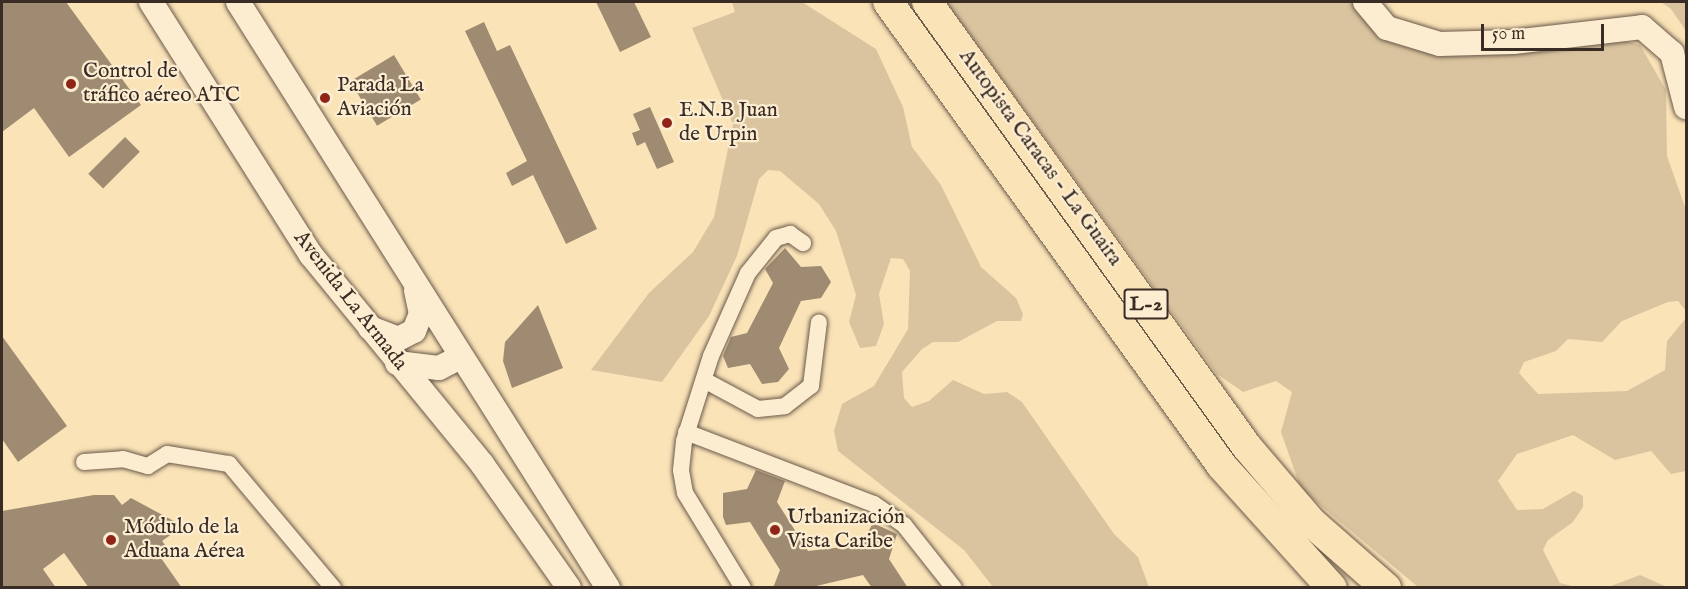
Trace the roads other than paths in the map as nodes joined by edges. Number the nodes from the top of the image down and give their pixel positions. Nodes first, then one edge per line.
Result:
1 (151, 2) edge
2 (238, 2) edge
3 (888, 2) edge
4 (927, 2) edge
5 (1365, 2) edge
6 (1686, 107) edge
7 (803, 243) dead end
8 (413, 282) junction
9 (819, 321) dead end
10 (365, 325) junction
11 (460, 357) junction
12 (397, 363) junction
13 (704, 380) junction
14 (686, 432) junction
15 (84, 462) dead end
16 (333, 588) edge
17 (569, 588) edge
18 (608, 588) edge
19 (743, 588) edge
20 (954, 588) edge
21 (1332, 588) edge
22 (1386, 588) edge

1 - 10 main road, Avenida La Armada
2 - 8 main road
3 - 21 highway, Autopista Caracas - La Guaira / L-2
4 - 22 highway, Autopista Caracas - La Guaira / L-2
5 - 6 main road
7 - 13 street
8 - 10 main road
8 - 11 main road
9 - 13 street
10 - 12 main road, Avenida La Armada
11 - 12 main road
11 - 18 main road
12 - 17 main road, Avenida La Armada
13 - 14 street
14 - 19 street
14 - 20 street
15 - 16 street

